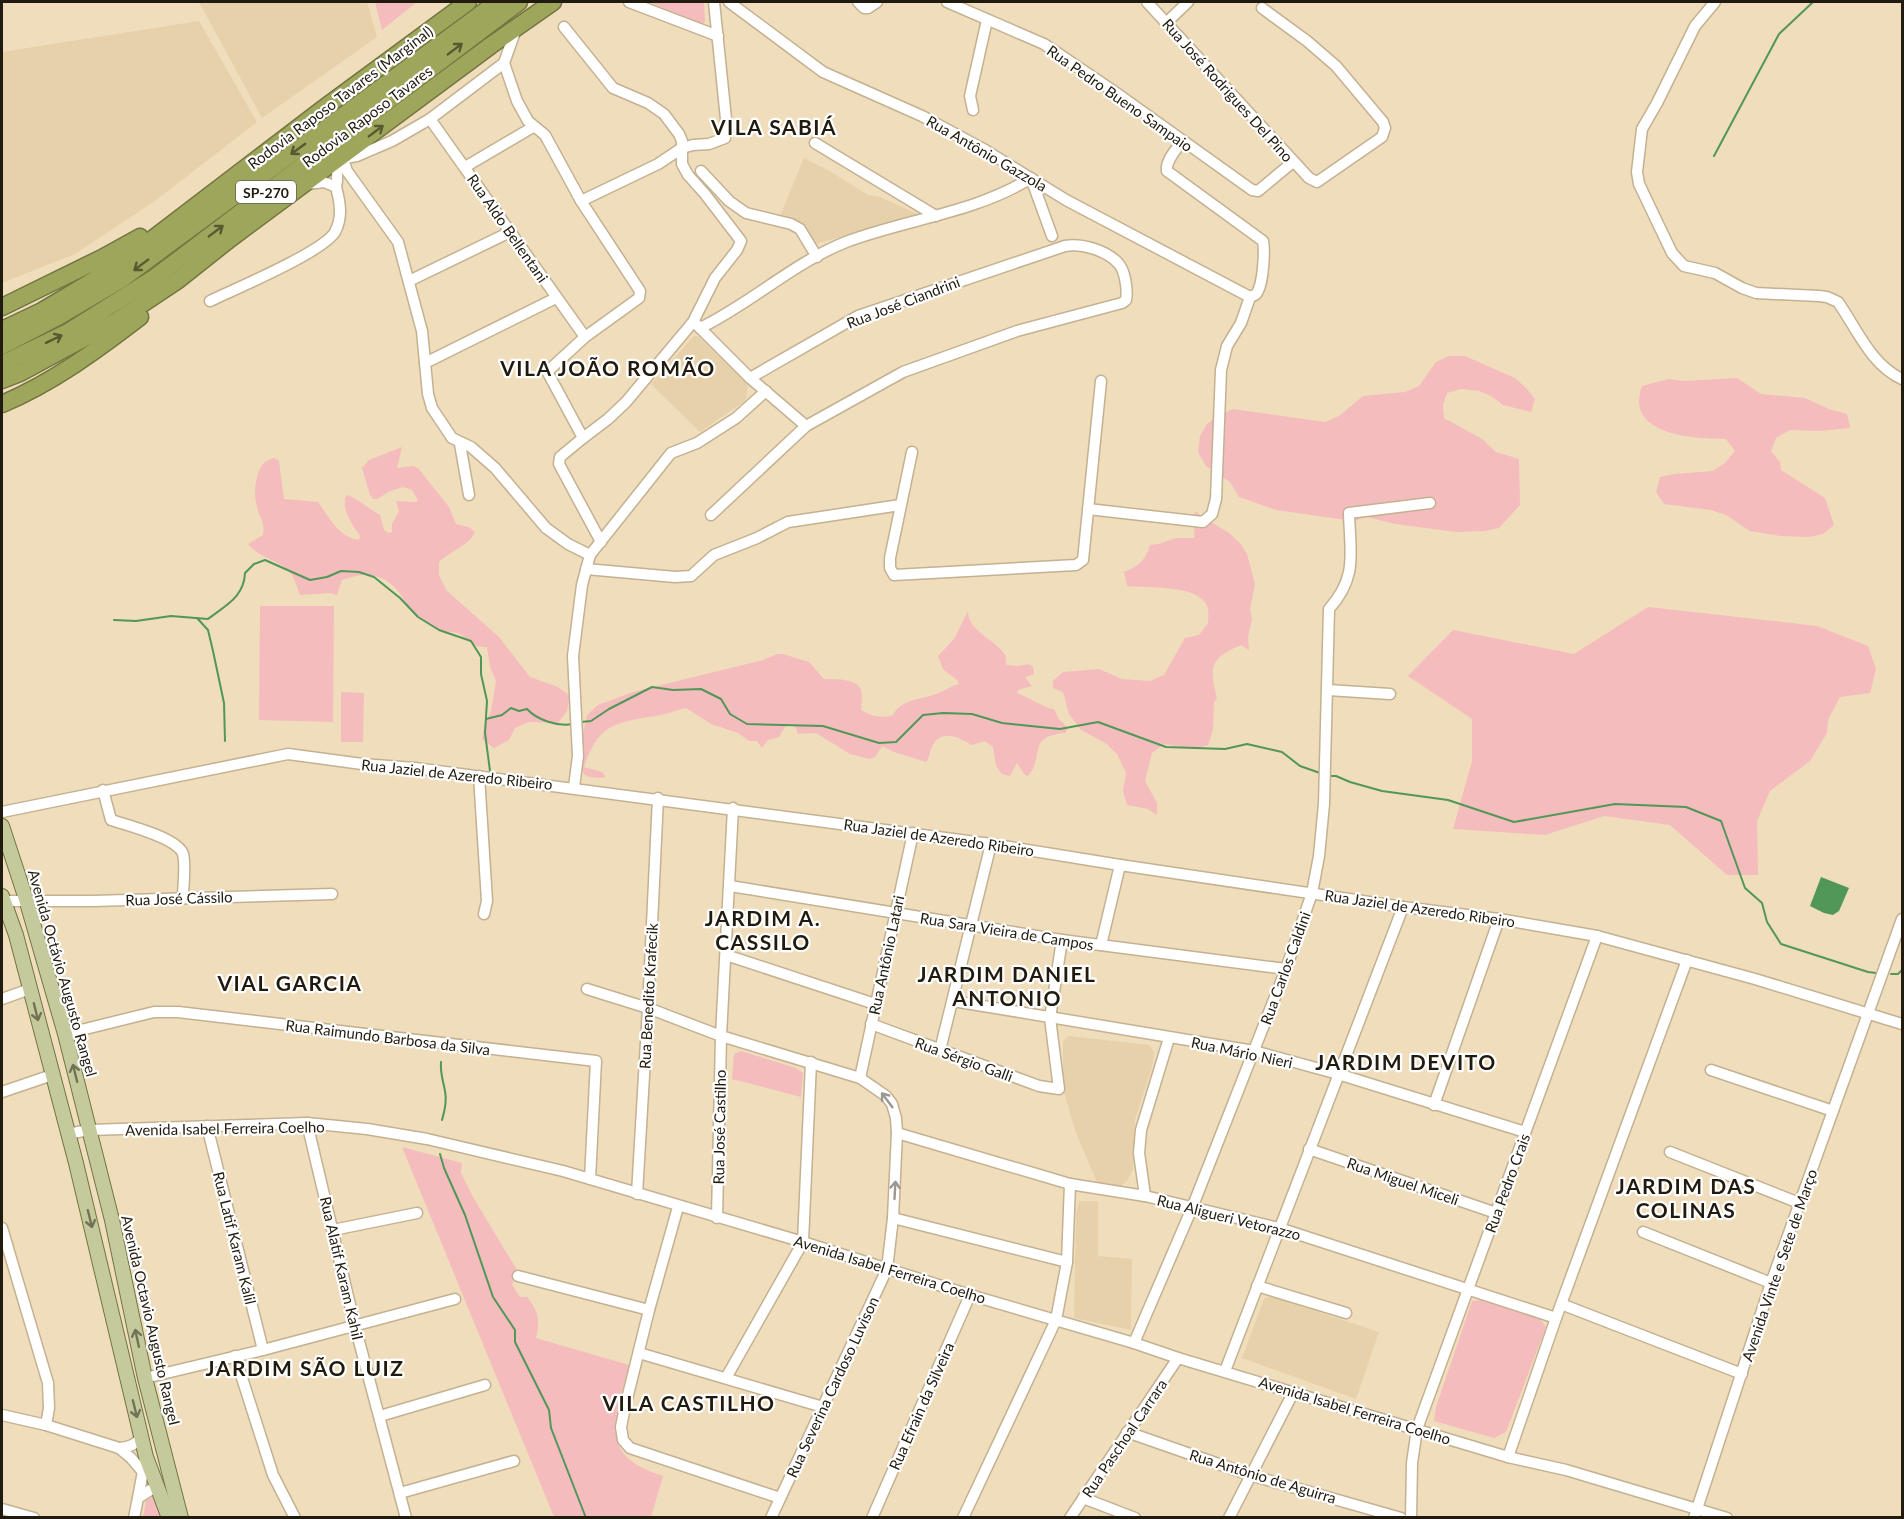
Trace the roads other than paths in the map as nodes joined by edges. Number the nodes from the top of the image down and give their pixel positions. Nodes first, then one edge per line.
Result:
1 (468, 2) edge
2 (497, 2) edge
3 (519, 2) edge
4 (553, 2) edge
5 (629, 2) edge
6 (714, 2) edge
7 (729, 2) edge
8 (858, 2) edge
9 (877, 2) edge
10 (946, 2) edge
11 (1147, 2) edge
12 (1188, 2) edge
13 (1714, 2) edge
14 (1262, 8) dead end
15 (987, 20) junction
16 (1167, 22) junction
17 (564, 27) dead end
18 (516, 28) junction
19 (718, 36) junction
20 (504, 63) junction
21 (973, 110) dead end
22 (430, 119) junction
23 (533, 127) junction
24 (1182, 141) junction
25 (815, 143) dead end
26 (682, 148) junction
27 (344, 161) junction
28 (1293, 162) junction
29 (465, 167) junction
30 (701, 171) dead end
31 (1031, 178) junction
32 (337, 182) junction
33 (300, 188) junction
34 (581, 201) junction
35 (188, 210) junction
36 (936, 216) junction
37 (510, 232) junction
38 (1052, 236) junction
39 (1065, 246) junction
40 (1053, 250) junction
41 (817, 257) junction
42 (178, 280) junction
43 (409, 281) junction
44 (1250, 297) junction
45 (556, 298) junction
46 (210, 301) dead end
47 (2, 307) edge
48 (696, 325) junction
49 (2, 330) edge
50 (585, 338) junction
51 (2, 345) edge
52 (425, 363) junction
53 (2, 364) edge
54 (750, 378) junction
55 (1902, 379) edge
56 (2, 380) edge
57 (1101, 381) dead end
58 (766, 391) junction
59 (2, 404) edge
60 (806, 426) junction
61 (583, 438) junction
62 (460, 444) junction
63 (912, 452) dead end
64 (469, 495) dead end
65 (1430, 503) dead end
66 (900, 505) junction
67 (1088, 509) junction
68 (711, 514) dead end
69 (601, 542) junction
70 (590, 555) junction
71 (586, 569) junction
72 (1328, 690) junction
73 (1390, 694) dead end
74 (479, 776) junction
75 (574, 788) junction
76 (104, 790) junction
77 (658, 798) junction
78 (733, 808) junction
79 (2, 812) edge
80 (2, 826) edge
81 (913, 833) junction
82 (991, 844) junction
83 (1120, 865) junction
84 (729, 886) junction
85 (1312, 893) junction
86 (332, 894) dead end
87 (183, 897) junction
88 (2, 899) edge
89 (27, 899) junction
90 (1403, 907) junction
91 (484, 914) dead end
92 (895, 914) junction
93 (1499, 919) junction
94 (1902, 919) edge
95 (971, 926) junction
96 (35, 934) junction
97 (16, 935) junction
98 (1597, 936) junction
99 (1062, 940) junction
100 (1101, 945) junction
101 (726, 955) junction
102 (1687, 960) junction
103 (1286, 969) junction
104 (30, 989) junction
105 (587, 989) dead end
106 (2, 999) edge
107 (953, 1001) junction
108 (875, 1004) junction
109 (648, 1008) junction
110 (1869, 1015) junction
111 (1050, 1018) junction
112 (871, 1024) junction
113 (1902, 1024) edge
114 (66, 1034) junction
115 (721, 1036) junction
116 (1169, 1038) junction
117 (940, 1050) junction
118 (1254, 1052) junction
119 (811, 1062) junction
120 (1711, 1070) dead end
121 (1338, 1074) junction
122 (52, 1076) junction
123 (860, 1078) junction
124 (2, 1092) edge
125 (1434, 1105) junction
126 (1833, 1111) junction
127 (307, 1123) junction
128 (207, 1126) junction
129 (89, 1130) junction
130 (897, 1132) junction
131 (1526, 1132) junction
132 (67, 1134) junction
133 (1309, 1149) junction
134 (1670, 1152) dead end
135 (590, 1179) junction
136 (1070, 1184) junction
137 (636, 1194) junction
138 (1145, 1196) junction
139 (1799, 1203) junction
140 (678, 1207) junction
141 (1192, 1208) junction
142 (417, 1212) dead end
143 (1496, 1213) junction
144 (717, 1218) junction
145 (893, 1218) junction
146 (2, 1228) edge
147 (1279, 1228) junction
148 (333, 1230) junction
149 (1643, 1232) dead end
150 (803, 1242) junction
151 (1067, 1262) junction
152 (887, 1269) junction
153 (518, 1276) dead end
154 (1771, 1283) junction
155 (1257, 1286) junction
156 (1470, 1289) junction
157 (970, 1295) junction
158 (455, 1299) dead end
159 (1561, 1304) junction
160 (649, 1310) junction
161 (1346, 1313) dead end
162 (1556, 1318) junction
163 (1056, 1320) junction
164 (355, 1326) junction
165 (1134, 1343) junction
166 (263, 1350) junction
167 (639, 1353) junction
168 (235, 1356) junction
169 (1178, 1358) junction
170 (1225, 1371) junction
171 (1742, 1374) junction
172 (146, 1378) junction
173 (726, 1378) junction
174 (485, 1385) dead end
175 (1294, 1391) junction
176 (823, 1407) junction
177 (2, 1415) edge
178 (380, 1416) junction
179 (46, 1425) junction
180 (1417, 1429) junction
181 (1127, 1432) junction
182 (142, 1436) junction
183 (119, 1448) junction
184 (146, 1457) junction
185 (1508, 1457) junction
186 (514, 1461) dead end
187 (142, 1472) junction
188 (1250, 1475) junction
189 (159, 1488) junction
190 (400, 1493) junction
191 (138, 1498) junction
192 (780, 1498) junction
193 (1083, 1498) junction
194 (2, 1509) edge
195 (1696, 1514) edge
196 (34, 1518) edge
197 (134, 1518) edge
198 (169, 1518) edge
199 (180, 1518) edge
200 (296, 1518) edge
201 (406, 1518) edge
202 (771, 1518) edge
203 (872, 1518) edge
204 (963, 1518) edge
205 (1070, 1518) edge
206 (1135, 1518) edge
207 (1228, 1518) edge
208 (1401, 1518) edge
209 (1410, 1518) edge
210 (1727, 1518) edge

1 - 35 highway, Rodovia Raposo Tavares (Marginal) / SP-270
2 -> 51 highway, Rodovia Raposo Tavares / SP-270
53 -> 3 highway, Rodovia Raposo Tavares / SP-270
4 - 18 highway, SP-270
5 - 19 street
6 - 19 street
7 - 31 street, Rua Antônio Gazzola
8 - 9 street
10 - 15 street, Rua Pedro Bueno Sampaio
11 - 16 street, Rua José Rodrigues Del Pino
12 - 16 street
13 - 55 street
14 - 28 street, Rua José Rodrigues Del Pino
15 - 21 street
15 - 24 street, Rua Pedro Bueno Sampaio
16 - 28 street, Rua José Rodrigues Del Pino
17 - 26 street
18 - 20 street
27 -> 18 highway, SP-270
19 - 26 street
20 - 22 street
20 - 23 street
22 - 27 street
22 - 29 street, Rua Aldo Bellentani
23 - 29 street
23 - 34 street
24 - 28 street, Rua Pedro Bueno Sampaio
24 - 44 street
25 - 36 street
26 - 34 street
26 - 48 street
27 - 32 street
27 - 33 highway, SP-270
27 - 43 street
29 - 37 street, Rua Aldo Bellentani
30 - 41 street
31 - 36 street
31 - 38 street
31 - 44 street, Rua Antônio Gazzola
32 - 33 street
32 - 46 street
33 - 42 highway, SP-270
34 - 50 street
35 - 47 highway
35 - 49 highway, Rodovia Raposo Tavares (Marginal) / SP-270
36 - 41 street
37 - 43 street
37 - 45 street, Rua Aldo Bellentani
38 - 39 street
38 - 40 street
39 - 40 street, Rua José Ciandrini
39 - 60 street
40 - 54 street, Rua José Ciandrini
41 - 48 street
42 - 56 highway, SP-270
42 - 59 highway
43 - 52 street
44 - 67 street
45 - 50 street, Rua Aldo Bellentani
45 - 52 street
48 - 54 street
48 - 61 street
50 - 61 street
52 - 62 street
54 - 58 street
57 - 67 street
58 - 60 street
58 - 69 street
60 - 68 street
61 - 69 street
62 - 64 street
62 - 70 street
63 - 66 street
65 - 72 street, Rua Carlos Caldini
66 - 67 street
66 - 71 street
69 - 70 street
70 - 71 street
71 - 75 street
72 - 73 street
72 - 85 street, Rua Carlos Caldini
74 - 75 street, Rua Jaziel de Azeredo Ribeiro
74 - 76 street, Rua Jaziel de Azeredo Ribeiro
74 - 91 street
75 - 77 street, Rua Jaziel de Azeredo Ribeiro
76 - 79 street, Rua Jaziel de Azeredo Ribeiro
76 - 87 street
77 - 78 street, Rua Jaziel de Azeredo Ribeiro
77 - 109 street, Rua Benedito Krafecik
78 - 81 street, Rua Jaziel de Azeredo Ribeiro
78 - 84 street, Rua José Castilho
80 - 89 main road, Avenida Octávio Augusto Rangel
81 - 82 street, Rua Jaziel de Azeredo Ribeiro
81 - 92 street, Rua Antônio Latari
82 - 83 street, Rua Jaziel de Azeredo Ribeiro
82 - 95 street
83 - 85 street, Rua Jaziel de Azeredo Ribeiro
83 - 100 street
84 - 92 street, Rua Sara Vieira de Campos
84 - 101 street, Rua José Castilho
85 - 90 street, Rua Jaziel de Azeredo Ribeiro
85 - 103 street, Rua Carlos Caldini
86 - 87 street, Rua José Cássilo
87 - 89 street, Rua José Cássilo
88 - 89 street, Rua José Cássilo
88 - 97 main road
89 - 96 main road, Avenida Octávio Augusto Rangel
90 - 93 street, Rua Jaziel de Azeredo Ribeiro
90 - 121 street
92 - 95 street, Rua Sara Vieira de Campos
92 - 108 street, Rua Antônio Latari
93 - 98 street, Rua Jaziel de Azeredo Ribeiro
93 - 125 street
94 - 110 street, Avenida Vinte e Sete de Março
95 - 99 street, Rua Sara Vieira de Campos
95 - 107 street
96 - 97 main road
96 - 114 main road, Avenida Octávio Augusto Rangel
97 - 104 main road
98 - 102 street, Rua Jaziel de Azeredo Ribeiro
98 - 131 street, Rua Pedro Crais
99 - 100 street, Rua Sara Vieira de Campos
99 - 111 street
100 - 103 street, Rua Sara Vieira de Campos
101 - 108 street
101 - 115 street, Rua José Castilho
102 - 110 street, Rua Jaziel de Azeredo Ribeiro
102 - 159 street
103 - 118 street, Rua Carlos Caldini
104 - 106 street
104 -> 122 main road
105 - 109 street, Rua Severina Cardoso Luvison
107 - 111 street, Rua Mário Nieri
107 - 117 street
108 - 112 street, Rua Antônio Latari
109 - 115 street, Rua Severina Cardoso Luvison
109 - 137 street, Rua Benedito Krafecik
110 - 113 street, Rua Jaziel de Azeredo Ribeiro
110 - 126 street, Avenida Vinte e Sete de Março
111 - 116 street, Rua Mário Nieri
111 - 117 street, Rua Sérgio Galli
112 - 117 street, Rua Sérgio Galli
112 - 123 street, Rua Antônio Latari
129 -> 114 main road, Avenida Octávio Augusto Rangel
114 - 135 street, Rua Raimundo Barbosa da Silva
115 - 119 street, Rua Severina Cardoso Luvison
115 - 144 street, Rua José Castilho
116 - 118 street, Rua Mário Nieri
116 - 138 street
118 - 121 street, Rua Mário Nieri
118 - 141 street, Rua Carlos Caldini
119 - 123 street, Rua Severina Cardoso Luvison
119 - 150 street
120 - 126 street
121 - 125 street, Rua Mário Nieri
121 - 133 street
122 - 124 street
122 - 132 main road
130 -> 123 street, Rua Severina Cardoso Luvison
125 - 131 street, Rua Mário Nieri
126 - 139 street, Avenida Vinte e Sete de Março
127 - 128 street, Avenida Isabel Ferreira Coelho
127 - 135 street, Avenida Isabel Ferreira Coelho
127 - 148 street, Rua Alatif Karam Kahil
128 - 129 street, Avenida Isabel Ferreira Coelho
128 - 166 street, Rua Latif Karam Kalil
129 - 132 street, Avenida Isabel Ferreira Coelho
172 -> 129 main road, Avenida Octavio Augusto Rangel
130 - 136 street, Rua Aligueri Vetorazzo
145 -> 130 street, Rua Severina Cardoso Luvison
131 - 143 street, Rua Pedro Crais
132 -> 182 main road
133 - 143 street, Rua Miguel Miceli
133 - 147 street
134 - 139 street
135 - 137 street, Avenida Isabel Ferreira Coelho
136 - 138 street, Rua Aligueri Vetorazzo
136 - 151 street
137 - 140 street, Avenida Isabel Ferreira Coelho
138 - 141 street, Rua Aligueri Vetorazzo
139 - 154 street, Avenida Vinte e Sete de Março
140 - 144 street, Avenida Isabel Ferreira Coelho
140 - 160 street
141 - 147 street, Rua Aligueri Vetorazzo
141 - 165 street, Rua Carlos Caldini
142 - 148 street
143 - 156 street, Rua Pedro Crais
144 - 150 street, Avenida Isabel Ferreira Coelho
145 - 151 street
145 - 152 street, Rua Severina Cardoso Luvison
146 - 179 street
147 - 155 street
147 - 156 street, Rua Aligueri Vetorazzo
148 - 164 street, Rua Alatif Karam Kahil
149 - 154 street
150 - 152 street, Avenida Isabel Ferreira Coelho
150 - 173 street
151 - 163 street
152 - 157 street, Avenida Isabel Ferreira Coelho
152 - 176 street, Rua Severina Cardoso Luvison
153 - 160 street
154 - 171 street, Avenida Vinte e Sete de Março
155 - 161 street
155 - 170 street
156 - 162 street, Rua Aligueri Vetorazzo
156 - 180 street, Rua Pedro Crais
157 - 163 street, Avenida Isabel Ferreira Coelho
157 - 203 street, Rua Efrain da Silveira
158 - 164 street
159 - 162 street
159 - 171 street
160 - 167 street
162 - 185 street
163 - 165 street, Avenida Isabel Ferreira Coelho
163 - 204 street
164 - 166 street
164 - 178 street, Rua Alatif Karam Kahil
165 - 169 street, Avenida Isabel Ferreira Coelho
166 - 168 street
167 - 173 street
167 - 192 street
168 - 172 street
168 - 200 street
169 - 170 street, Avenida Isabel Ferreira Coelho
169 - 181 street, Rua Paschoal Carrara
170 - 175 street, Avenida Isabel Ferreira Coelho
171 - 195 street, Avenida Vinte e Sete de Março
172 - 199 main road, Avenida Octavio Augusto Rangel
173 - 176 street
174 - 178 street
175 - 180 street, Avenida Isabel Ferreira Coelho
175 - 188 street
176 - 192 street, Rua Severina Cardoso Luvison
177 - 179 street
178 - 190 street, Rua Alatif Karam Kahil
179 - 183 street
180 - 185 street, Avenida Isabel Ferreira Coelho
180 - 209 street, Rua Pedro Crais
181 - 188 street, Rua Antônio de Aguirra
181 - 193 street, Rua Paschoal Carrara
182 - 183 street
182 - 184 main road
183 - 187 street
184 - 187 street
184 - 189 main road
185 - 195 street, Avenida Isabel Ferreira Coelho
186 - 190 street
187 - 191 street
188 - 207 street
188 - 208 street, Rua Antônio de Aguirra
189 - 191 street
189 - 198 main road
189 - 199 main road
190 - 201 street, Rua Alatif Karam Kahil
191 - 197 street
192 - 202 street, Rua Severina Cardoso Luvison
193 - 205 street, Rua Paschoal Carrara
193 - 206 street
194 - 196 street
195 - 210 street, Avenida Isabel Ferreira Coelho

